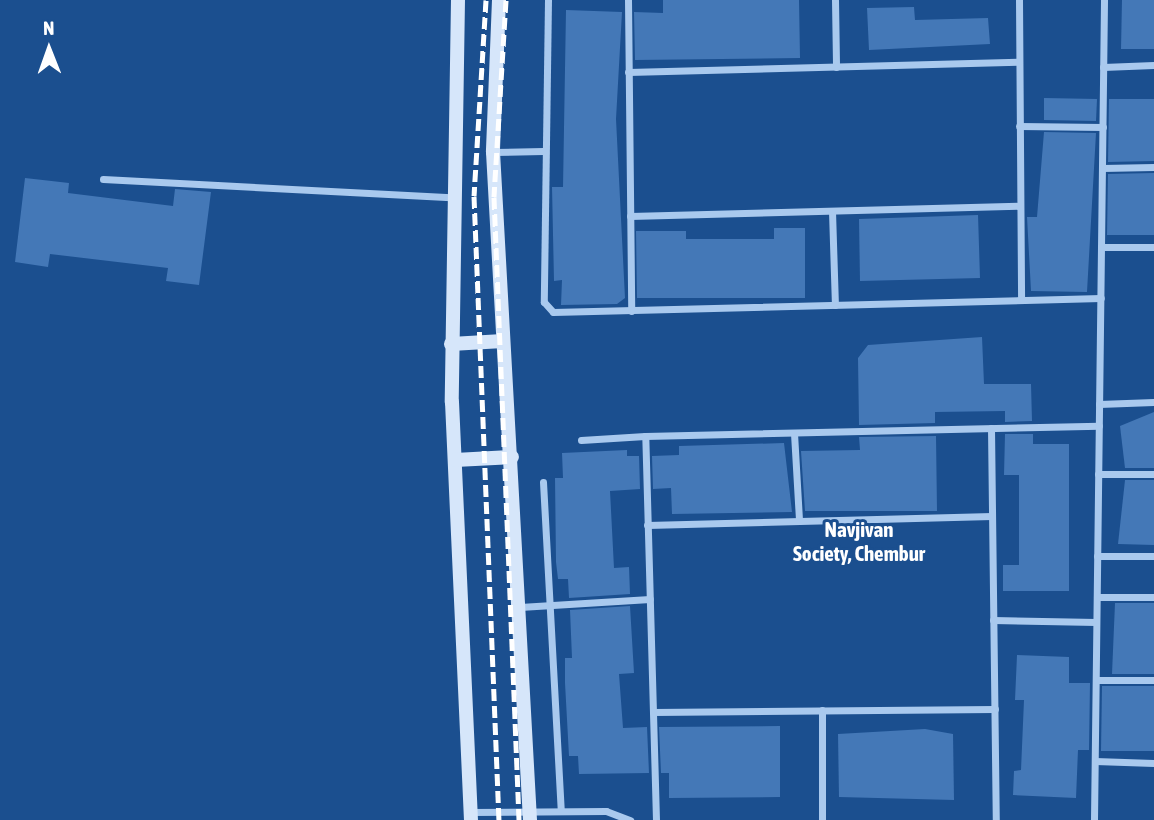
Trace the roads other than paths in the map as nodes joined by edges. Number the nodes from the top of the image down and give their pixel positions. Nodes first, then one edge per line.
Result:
1 (458, 0) edge
2 (499, 0) edge
3 (548, 0) edge
4 (628, 0) edge
5 (835, 0) edge
6 (1018, 0) edge
7 (1104, 0) edge
8 (1019, 62) junction
9 (1154, 65) edge
10 (836, 67) junction
11 (1103, 67) junction
12 (628, 72) junction
13 (1019, 126) junction
14 (1103, 127) junction
15 (543, 151) junction
16 (493, 152) junction
17 (1154, 167) edge
18 (1102, 168) junction
19 (103, 179) dead end
20 (451, 197) junction
21 (1020, 206) junction
22 (832, 211) junction
23 (630, 216) junction
24 (1101, 247) junction
25 (1154, 247) edge
26 (1101, 298) junction
27 (1021, 299) junction
28 (835, 305) junction
29 (631, 311) junction
30 (503, 341) junction
31 (452, 344) junction
32 (1154, 402) edge
33 (1099, 404) junction
34 (1099, 426) junction
35 (990, 428) junction
36 (794, 433) junction
37 (645, 436) junction
38 (581, 440) dead end
39 (512, 457) junction
40 (454, 460) junction
41 (1098, 474) junction
42 (1154, 474) edge
43 (543, 482) dead end
44 (992, 516) junction
45 (799, 521) junction
46 (647, 525) junction
47 (1097, 556) junction
48 (1154, 556) edge
49 (1097, 597) junction
50 (1154, 597) edge
51 (650, 599) junction
52 (550, 605) junction
53 (520, 607) junction
54 (993, 620) junction
55 (1096, 622) junction
56 (1096, 680) junction
57 (1154, 680) edge
58 (995, 709) junction
59 (822, 710) junction
60 (653, 712) junction
61 (1095, 761) junction
62 (1154, 763) edge
63 (561, 811) junction
64 (471, 816) edge
65 (530, 816) edge
66 (630, 820) edge
67 (656, 820) edge
68 (822, 820) edge
69 (996, 820) edge
70 (1094, 820) edge

1 - 20 main road
2 - 16 main road
3 - 15 street
4 - 12 street
5 - 10 street
6 - 8 street
7 - 11 street
8 - 10 street
8 - 13 street
9 - 11 street
10 - 12 street
11 - 14 street
12 - 23 street
13 - 14 street
13 - 21 street
14 - 18 street
15 - 16 street
15 - 29 street
16 - 30 main road
17 - 18 street
18 - 24 street
19 - 20 street
20 - 31 main road
21 - 22 street
21 - 27 street
22 - 23 street
22 - 28 street
23 - 29 street
24 - 25 street
24 - 26 street
26 - 27 street
26 - 33 street
27 - 28 street
28 - 29 street
30 - 31 main road
30 - 39 main road
31 - 40 main road
32 - 33 street
33 - 34 street
34 - 35 street
34 - 41 street
35 - 36 street
35 - 44 street
36 - 37 street
36 - 45 street
37 - 38 street
37 - 46 street
39 - 40 main road
39 - 53 main road
40 - 64 main road
41 - 42 street
41 - 47 street
43 - 52 street
44 - 45 street
44 - 54 street
45 - 46 street
46 - 51 street
47 - 48 street
47 - 49 street
49 - 50 street
49 - 55 street
51 - 52 street
51 - 60 street
52 - 53 street
52 - 63 street
53 - 65 main road
54 - 55 street
54 - 58 street
55 - 56 street
56 - 57 street
56 - 61 street
58 - 59 street
58 - 69 street
59 - 60 street
59 - 68 street
60 - 67 street
61 - 62 street
61 - 70 street
63 - 65 street
63 - 66 street
64 - 65 street

